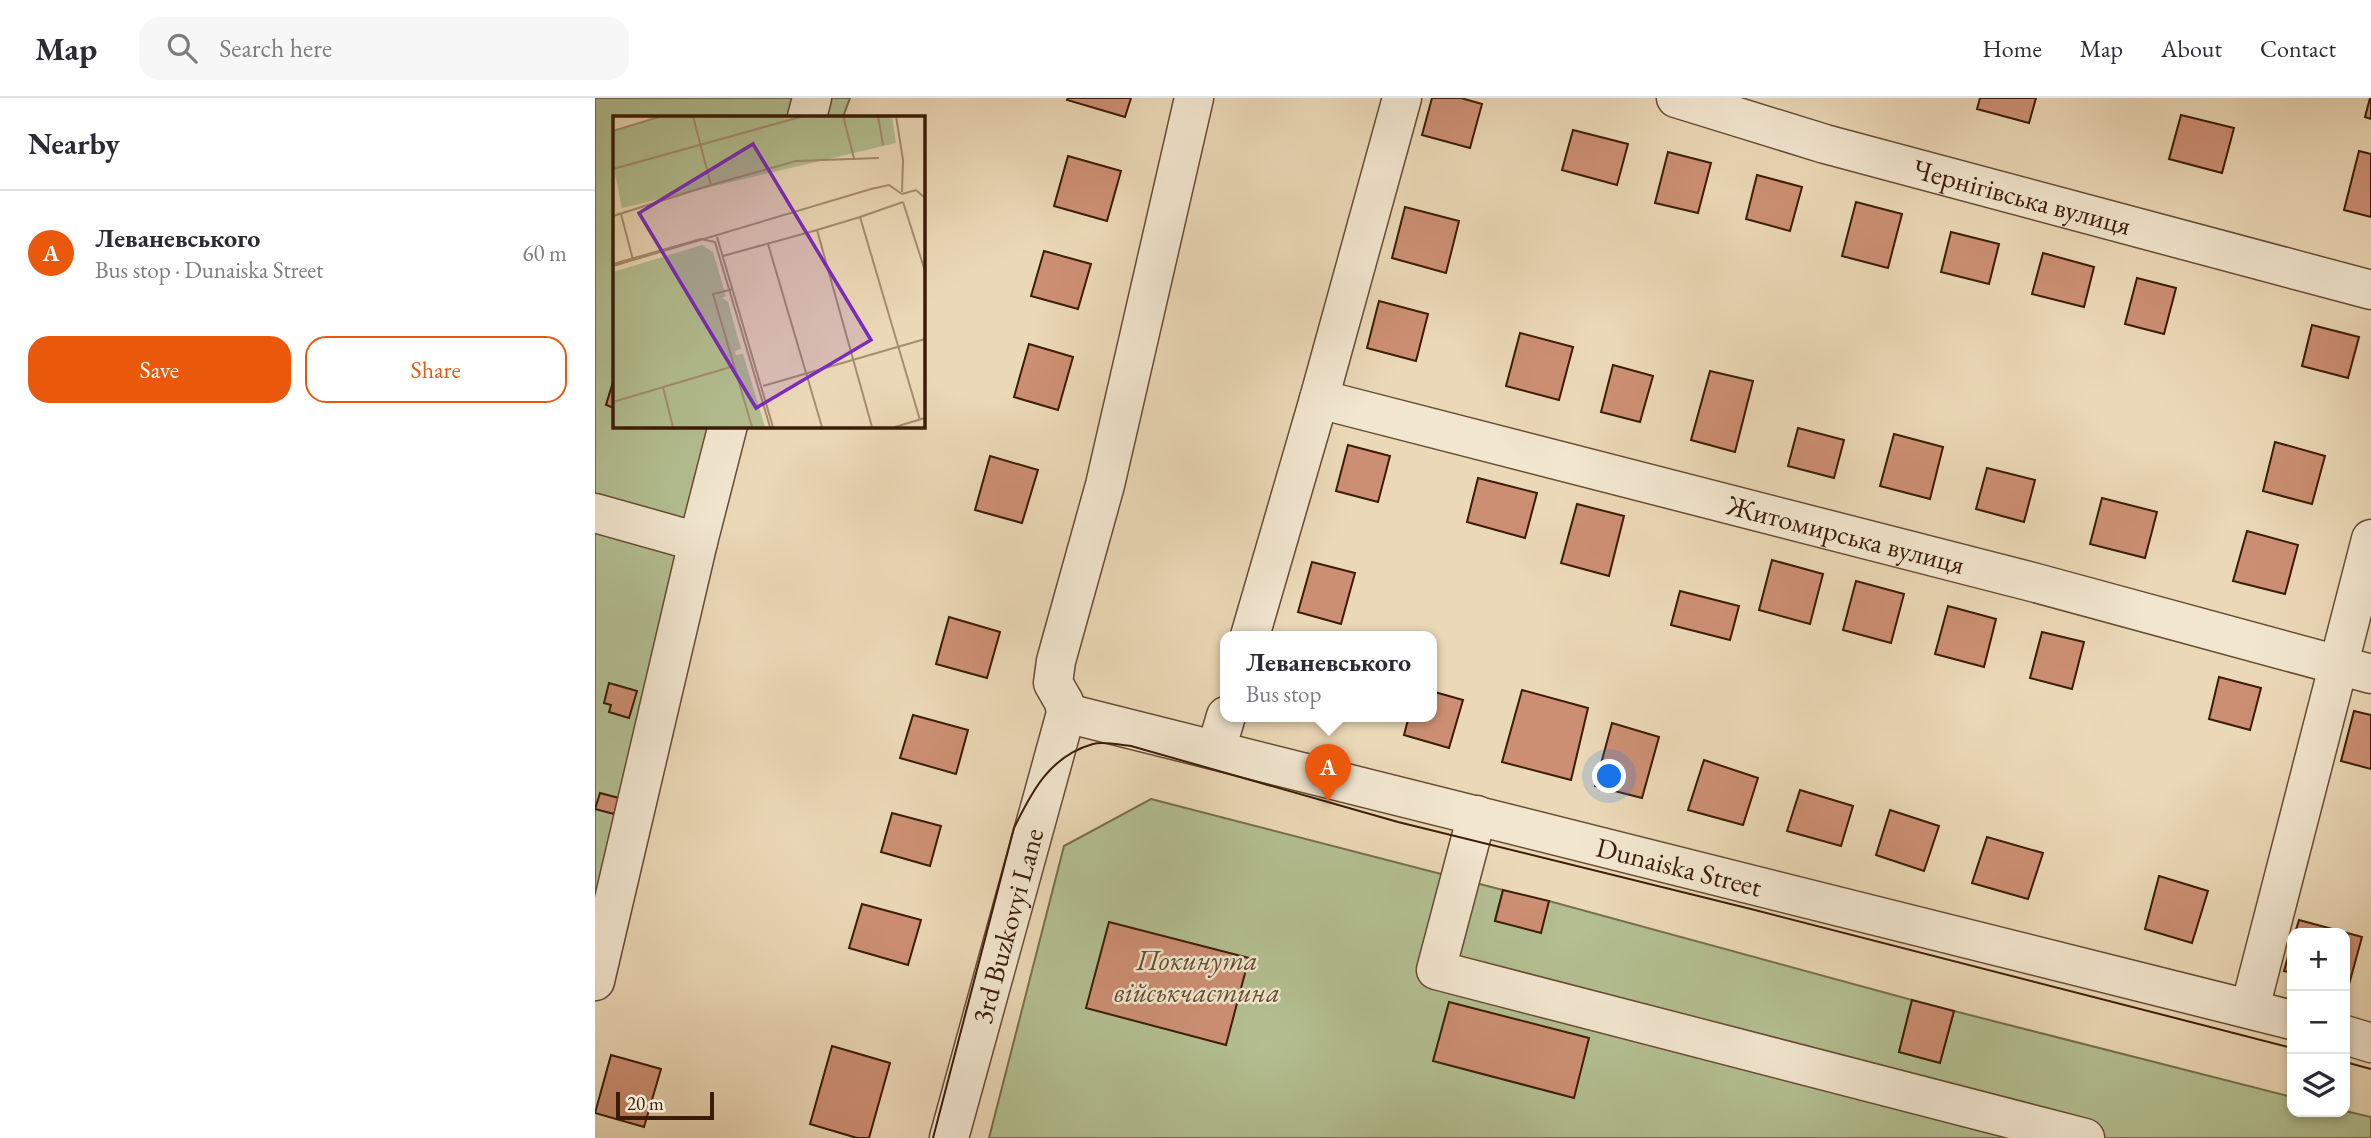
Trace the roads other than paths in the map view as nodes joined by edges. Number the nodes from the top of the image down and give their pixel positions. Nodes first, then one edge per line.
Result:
1 (812, 98) edge
2 (1194, 98) edge
3 (1402, 98) edge
4 (1676, 98) edge
5 (807, 116) edge
6 (2371, 290) edge
7 (1319, 399) junction
8 (727, 427) edge
9 (595, 513) edge
10 (2371, 539) edge
11 (698, 542) junction
12 (1250, 631) edge
13 (2355, 669) edge
14 (1066, 713) junction
15 (1221, 733) edge
16 (1477, 815) junction
17 (595, 981) edge
18 (2250, 1008) junction
19 (2287, 1019) edge
20 (2350, 1037) edge
21 (2371, 1043) edge
22 (1997, 1127) edge
23 (949, 1138) edge
24 (2085, 1138) edge

1 - 5 street
2 - 14 street
3 - 7 street
4 - 6 street, Чернігівська вулиця
7 - 12 street
7 - 13 street, Житомирська вулиця
8 - 11 street
9 - 11 street
10 - 13 street
11 - 17 street
13 - 18 street
14 - 15 street, Dunaiska Street
14 - 23 street, 3rd Buzkovyi Lane
15 - 16 street, Dunaiska Street
16 - 18 street, Dunaiska Street
16 - 22 street
18 - 19 street, Dunaiska Street
20 - 21 street
22 - 24 street

